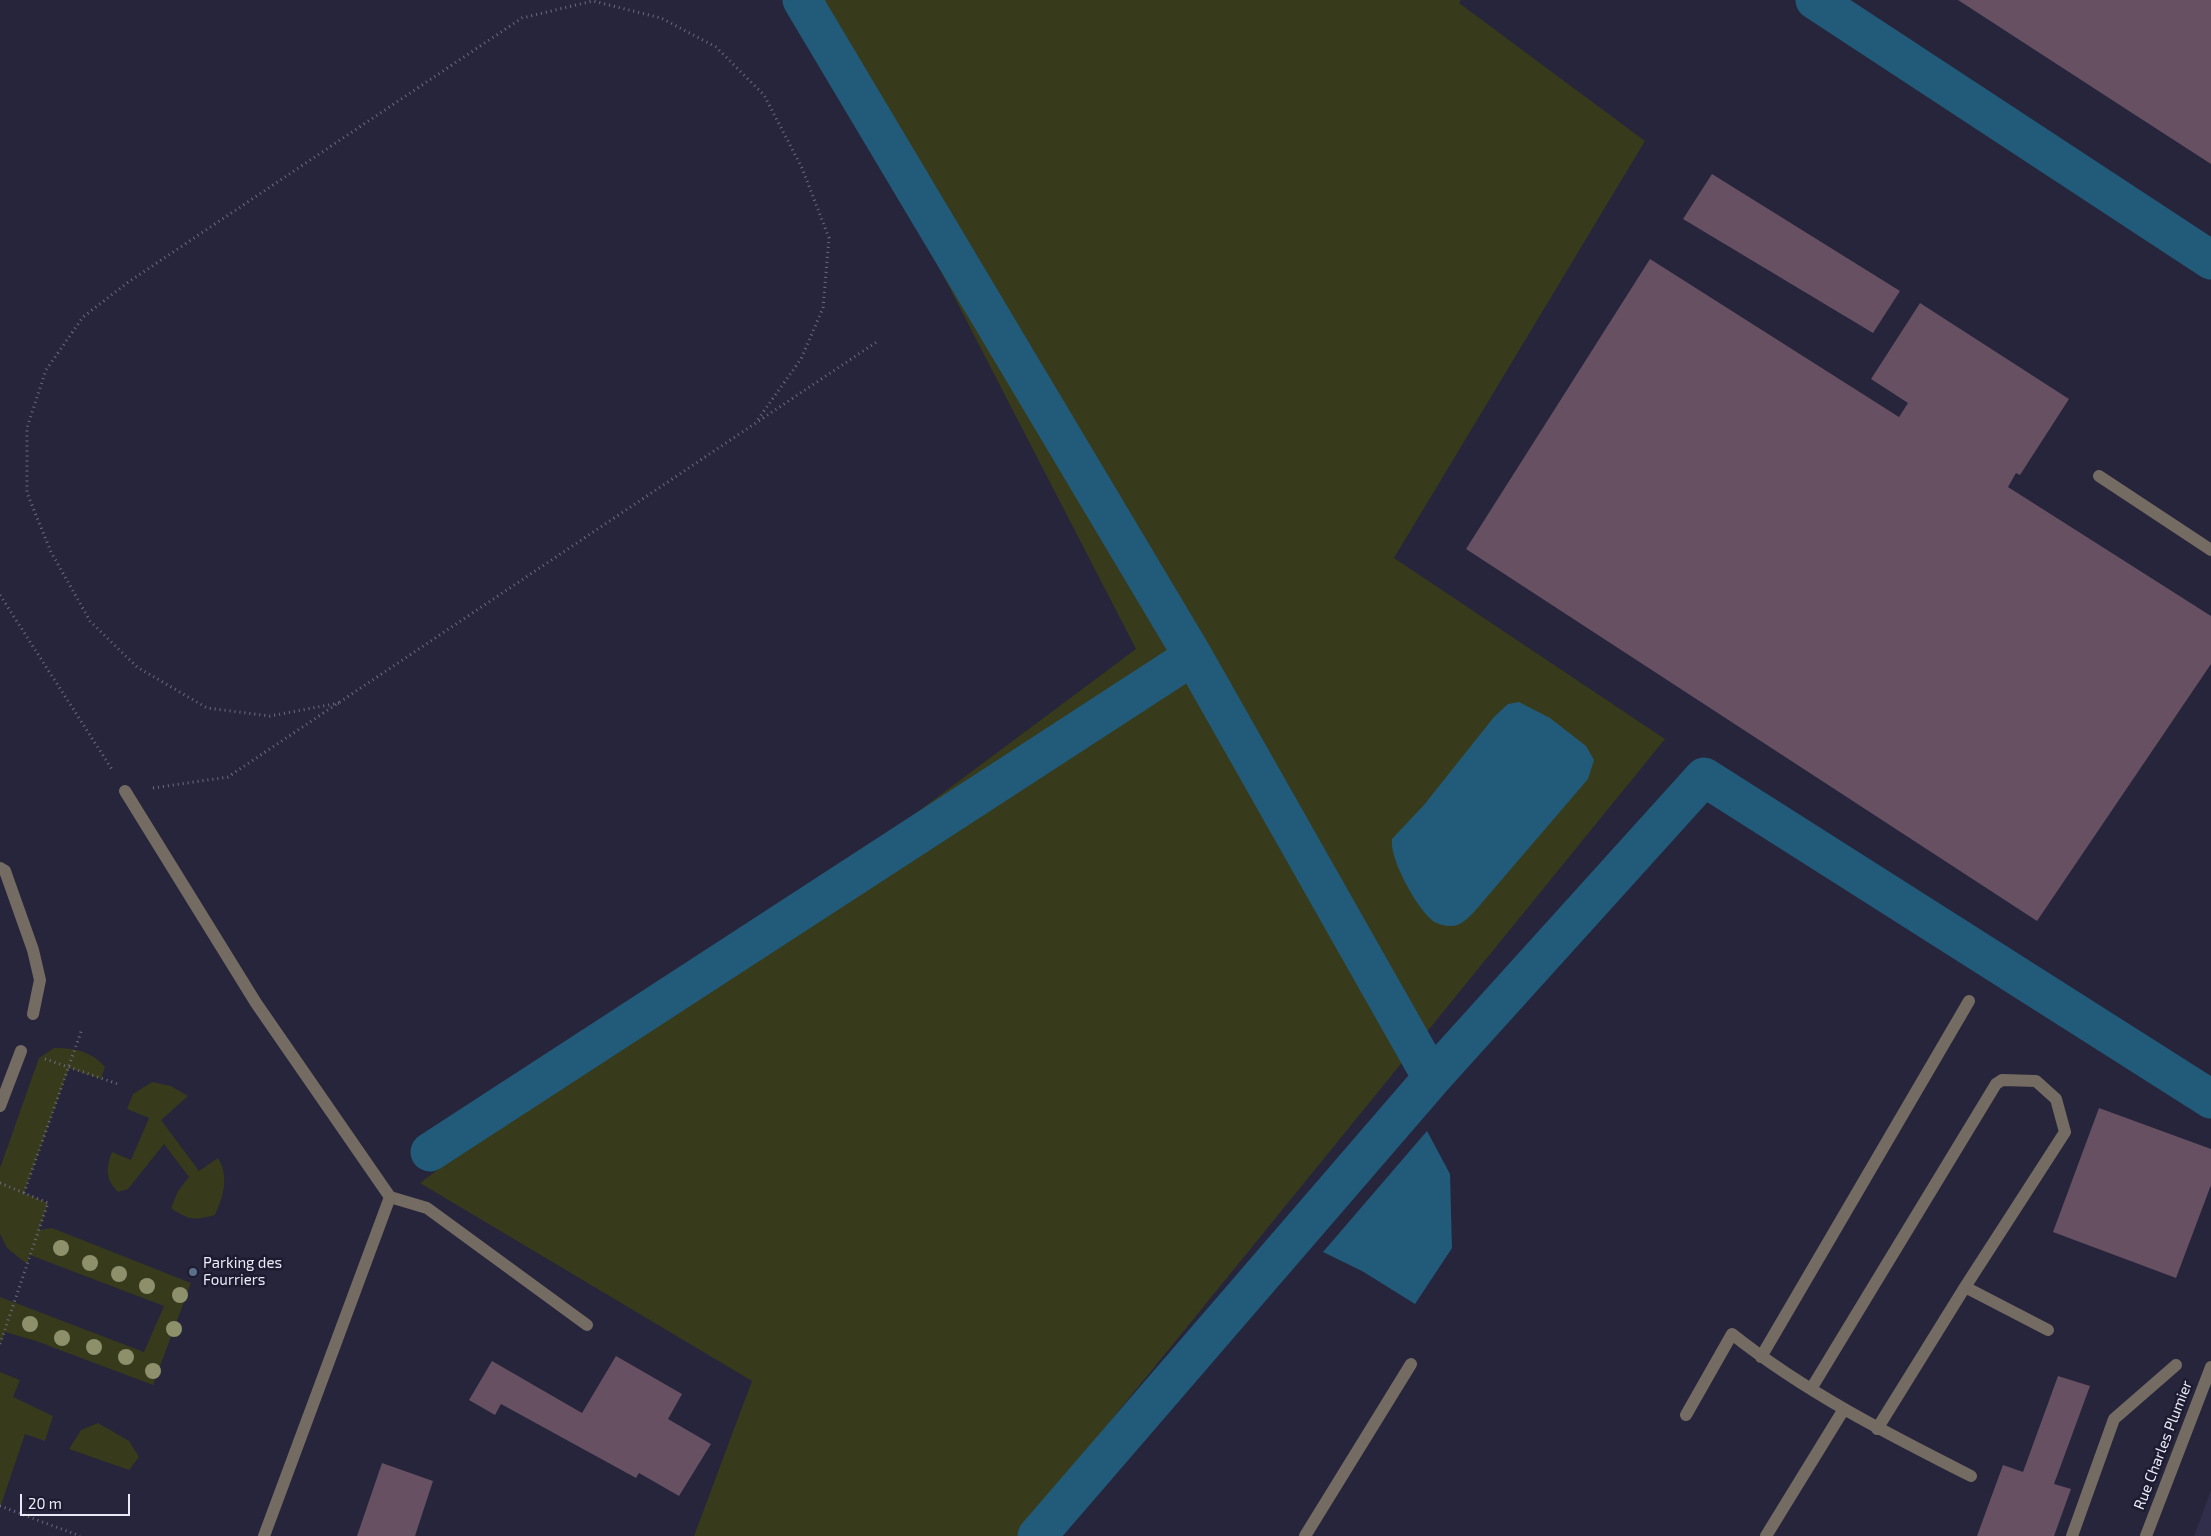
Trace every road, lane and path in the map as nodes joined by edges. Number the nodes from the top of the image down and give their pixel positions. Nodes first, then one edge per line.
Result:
1 (878, 341) dead end
2 (756, 422) junction
3 (2099, 476) dead end
4 (2211, 550) edge
5 (0, 595) edge
6 (339, 702) junction
7 (125, 791) junction
8 (0, 868) edge
9 (1970, 1001) dead end
10 (33, 1014) dead end
11 (82, 1029) dead end
12 (20, 1051) joint
13 (69, 1067) junction
14 (118, 1084) dead end
15 (0, 1106) edge
16 (0, 1183) edge
17 (24, 1193) junction
18 (390, 1197) junction
19 (1965, 1287) junction
20 (587, 1325) dead end
21 (2048, 1330) dead end
22 (0, 1344) edge
23 (1761, 1357) junction
24 (1411, 1364) dead end
25 (2176, 1365) dead end
26 (2211, 1367) edge
27 (1811, 1390) junction
28 (2206, 1392) edge
29 (1844, 1409) junction
30 (1686, 1415) dead end
31 (1877, 1429) junction
32 (1971, 1476) dead end
33 (0, 1506) edge
34 (80, 1536) edge
35 (264, 1536) edge
36 (1305, 1536) edge
37 (1766, 1536) edge
38 (2072, 1536) edge
39 (2146, 1536) edge

1 - 2 path
2 - 6 path
2 - 6 path
3 - 4 street
5 - 7 path
6 - 7 path
7 - 18 street
8 - 10 street
9 - 23 street
11 - 13 path
12 - 13 path
12 - 15 street
13 - 14 path
13 - 17 path
16 - 17 path
17 - 22 path
18 - 20 street
18 - 35 street
19 - 21 street
19 - 27 street
19 - 31 street
23 - 27 street
23 - 30 street
24 - 36 street
25 - 38 street
26 - 28 street, Rue Charles Plumier
27 - 29 street
28 - 39 street, Rue Charles Plumier
29 - 31 street
29 - 37 street
31 - 32 street
33 - 34 path

